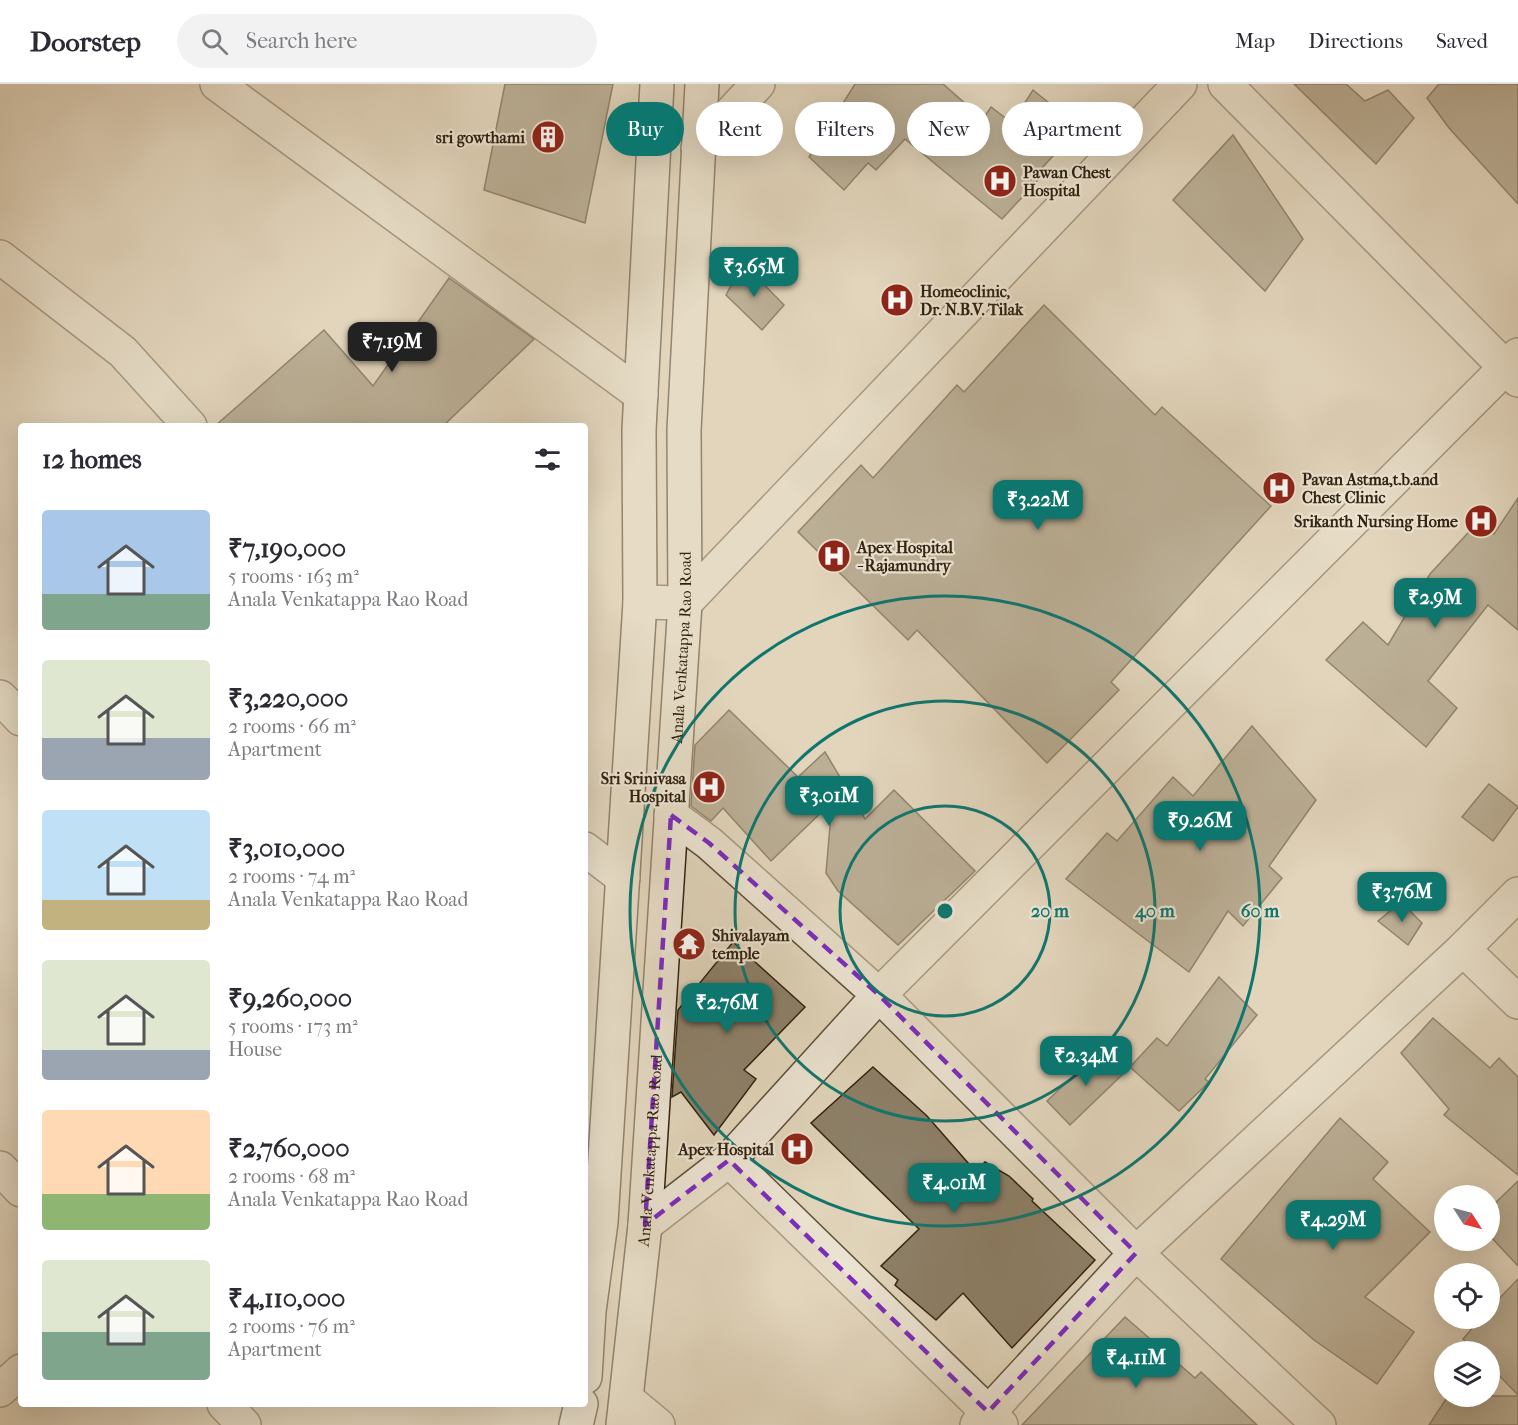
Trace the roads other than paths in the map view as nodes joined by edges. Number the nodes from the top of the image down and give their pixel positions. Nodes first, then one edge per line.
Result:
1 (217, 84) edge
2 (657, 84) edge
3 (702, 84) edge
4 (759, 84) edge
5 (1180, 84) edge
6 (1225, 84) edge
7 (701, 102) edge
8 (742, 102) edge
9 (699, 156) edge
10 (0, 257) edge
11 (1514, 368) edge
12 (641, 395) junction
13 (187, 423) edge
14 (640, 602) junction
15 (685, 603) junction
16 (0, 697) edge
17 (18, 716) edge
18 (671, 815) junction
19 (588, 851) edge
20 (623, 878) junction
21 (1518, 894) edge
22 (1463, 949) junction
23 (879, 995) junction
24 (1518, 1002) edge
25 (729, 1160) junction
26 (0, 1168) edge
27 (18, 1187) edge
28 (645, 1225) junction
29 (1136, 1253) junction
30 (588, 1303) edge
31 (18, 1374) edge
32 (0, 1390) edge
33 (227, 1407) edge
34 (580, 1407) edge
35 (625, 1412) edge
36 (989, 1421) edge
37 (244, 1425) edge
38 (576, 1425) edge
39 (658, 1425) edge
40 (1319, 1425) edge

1 - 12 street
2 - 12 street
3 - 7 street, Anala Venkatappa Rao Road
4 - 8 street
5 - 15 street
6 - 11 street
9 - 15 street, Anala Venkatappa Rao Road
10 - 13 street
11 - 23 street
12 - 14 street
14 - 15 street
14 - 20 street
15 - 18 street, Anala Venkatappa Rao Road
16 - 17 street
18 - 23 street
18 - 28 street, Anala Venkatappa Rao Road
19 - 20 street
20 - 30 street
21 - 22 street
22 - 24 street
22 - 29 street
23 - 25 street
23 - 29 street
25 - 28 street
25 - 36 street
26 - 27 street
28 - 35 street, Anala Venkatappa Rao Road
29 - 36 street
29 - 40 street
31 - 32 street
33 - 37 street
34 - 38 street
35 - 39 street

